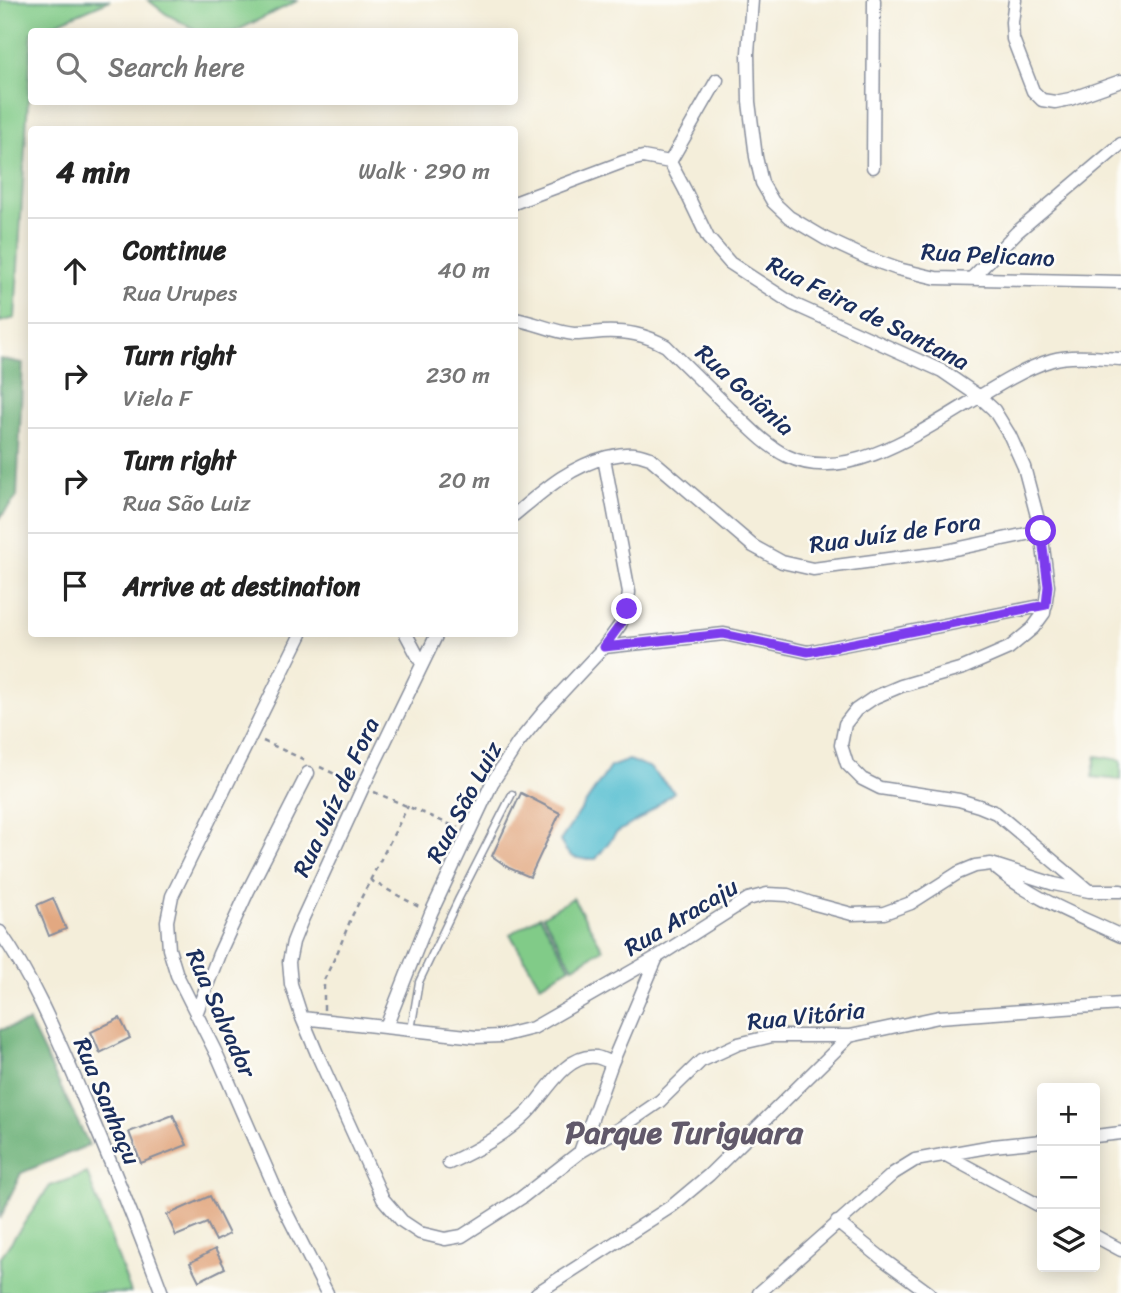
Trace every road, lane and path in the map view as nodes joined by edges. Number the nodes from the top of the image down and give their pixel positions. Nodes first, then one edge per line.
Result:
1 (752, 0) edge
2 (874, 0) edge
3 (1015, 0) edge
4 (717, 79) dead end
5 (1121, 81) edge
6 (1121, 144) edge
7 (1104, 159) junction
8 (1121, 160) edge
9 (670, 162) junction
10 (873, 167) dead end
11 (518, 201) edge
12 (972, 278) junction
13 (1121, 282) edge
14 (518, 319) edge
15 (1121, 359) edge
16 (980, 397) junction
17 (604, 458) junction
18 (518, 512) edge
19 (1041, 531) junction
20 (1046, 605) junction
21 (300, 637) edge
22 (408, 637) edge
23 (436, 637) edge
24 (604, 647) junction
25 (422, 664) junction
26 (308, 773) dead end
27 (512, 794) dead end
28 (408, 806) dead end
29 (991, 864) junction
30 (370, 880) junction
31 (1089, 891) junction
32 (1121, 891) edge
33 (431, 913) junction
34 (0, 932) edge
35 (1121, 936) edge
36 (657, 957) junction
37 (291, 984) joint
38 (1121, 1004) edge
39 (195, 1014) junction
40 (302, 1018) junction
41 (324, 1020) junction
42 (386, 1027) junction
43 (411, 1030) junction
44 (850, 1036) junction
45 (612, 1063) junction
46 (1121, 1133) edge
47 (1100, 1135) edge
48 (1037, 1142) edge
49 (580, 1152) junction
50 (944, 1154) junction
51 (449, 1163) dead end
52 (1037, 1204) edge
53 (837, 1222) junction
54 (1100, 1239) edge
55 (1121, 1250) edge
56 (162, 1293) edge
57 (327, 1293) edge
58 (537, 1293) edge
59 (760, 1293) edge
60 (929, 1293) edge

1 - 12 street, Rua Pelicano
2 - 10 street
3 - 5 street
4 - 9 street
6 - 7 street
7 - 8 street
7 - 12 street
9 - 11 street
9 - 16 street, Rua Feira de Santana
12 - 13 street, Rua Pelicano
14 - 16 street, Rua Goiânia
15 - 16 street, Rua Goiânia
16 - 19 street, Rua Feira de Santana
17 - 18 street, Rua Juíz de Fora
17 - 19 street, Rua Juíz de Fora
17 - 24 street, Rua São Luiz
19 - 20 street, Rua Feira de Santana
20 - 24 street
20 - 31 street
21 - 39 street, Rua Salvador
22 - 25 street
23 - 25 street, Rua Juíz de Fora
24 - 33 street, Rua São Luiz
25 - 37 street, Rua Juíz de Fora
26 - 39 street
27 - 43 lane
28 - 30 path
29 - 31 street
29 - 35 street
29 - 36 street, Rua Aracaju
30 - 33 path
30 - 41 path
31 - 32 street
33 - 42 street, Rua São Luiz
34 - 56 street, Rua Sanhaçu
36 - 43 street, Rua Aracaju
36 - 45 street
37 - 40 street, Rua Vitória
38 - 44 street, Rua Vitória
39 - 57 street, Rua Salvador
40 - 41 street, Rua Aracaju
40 - 49 street, Rua Vitória
41 - 42 street, Rua Aracaju
42 - 43 street, Rua Aracaju
44 - 49 street, Rua Vitória
44 - 58 street
45 - 49 street
45 - 51 street
46 - 47 street
48 - 50 street
50 - 52 street
50 - 53 street
53 - 59 street
53 - 60 street
54 - 55 street

